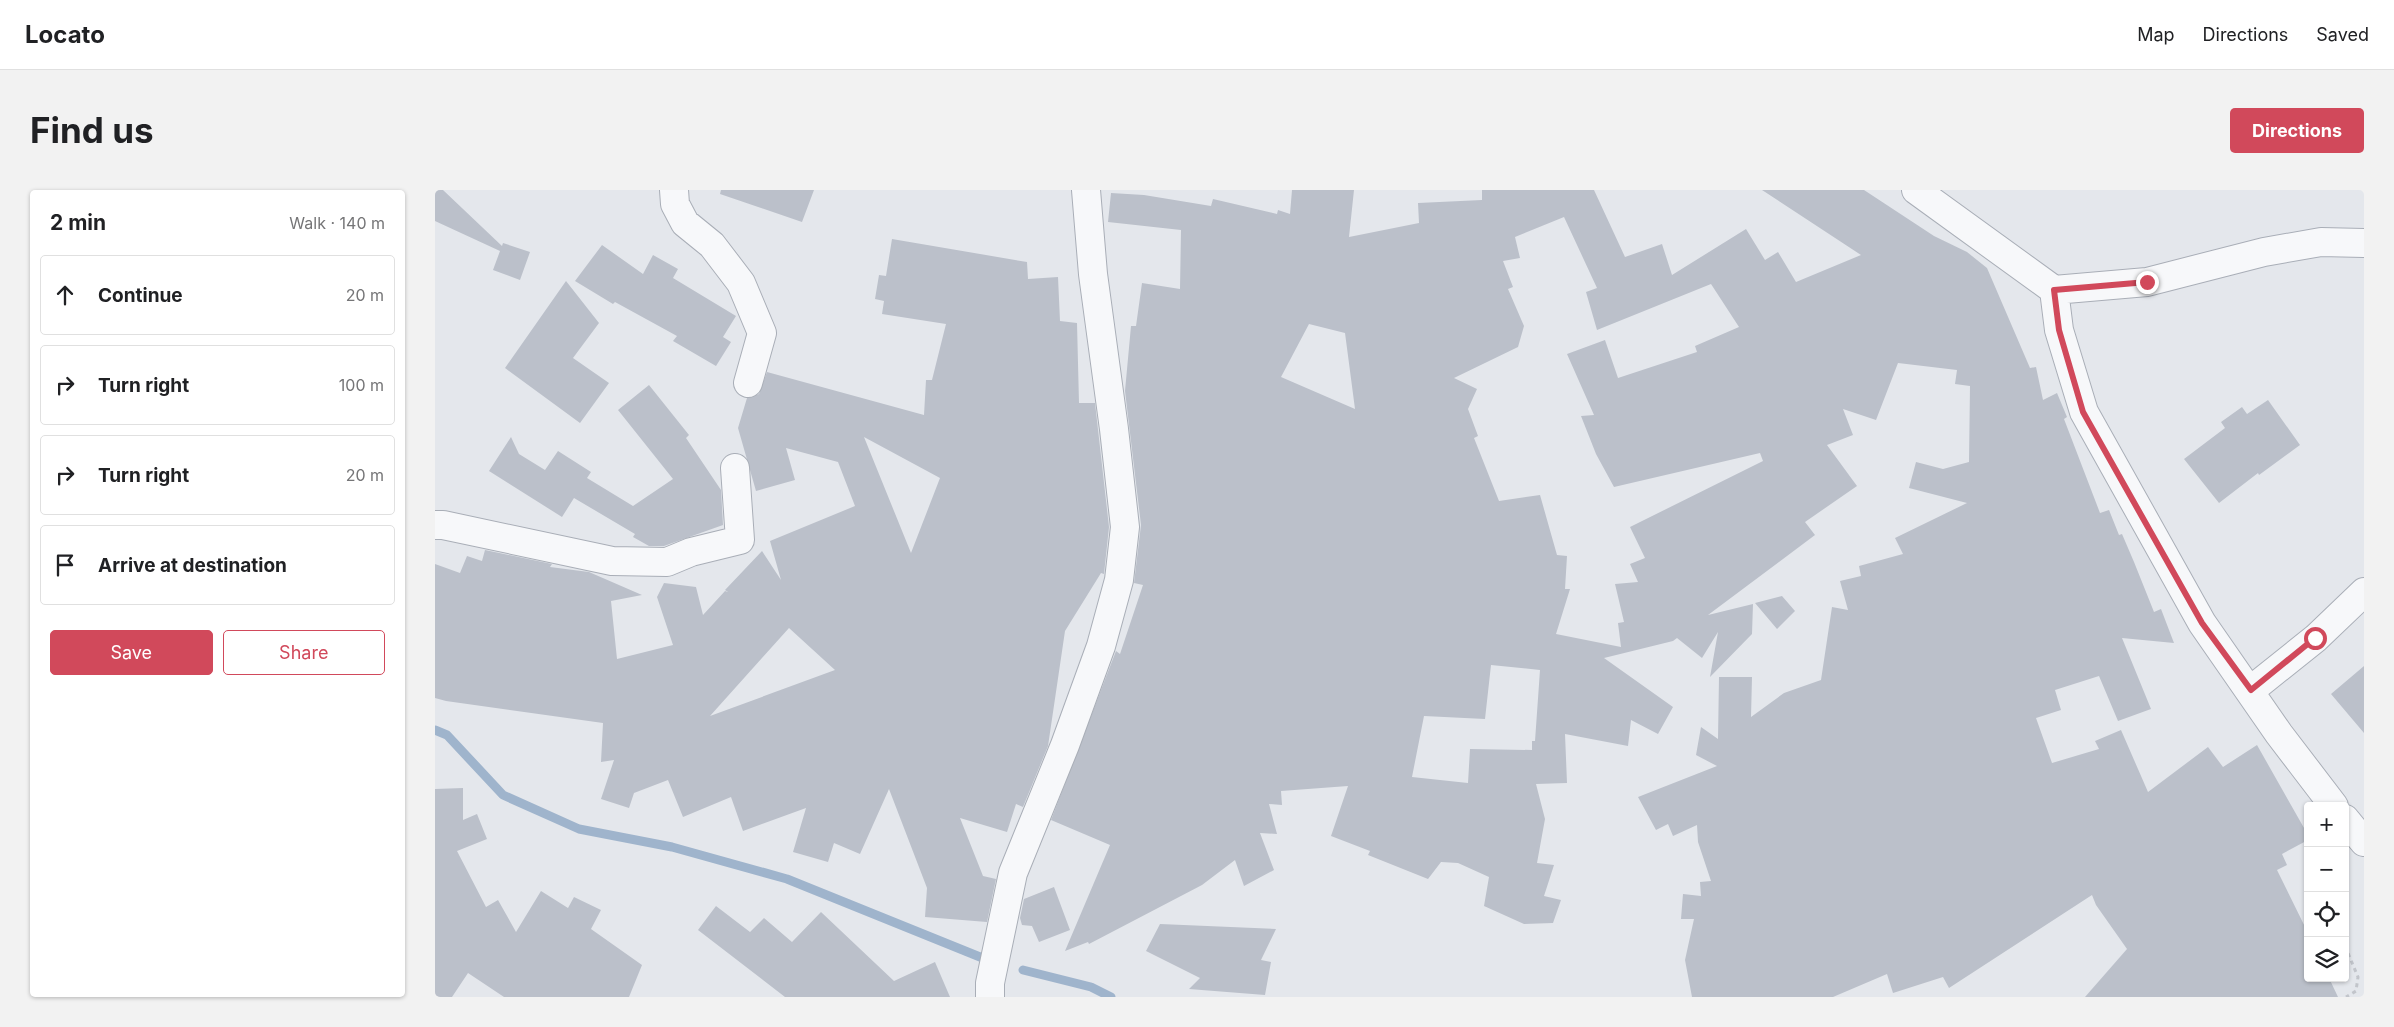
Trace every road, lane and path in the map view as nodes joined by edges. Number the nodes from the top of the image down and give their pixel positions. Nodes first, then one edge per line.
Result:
1 (674, 190) edge
2 (1087, 190) edge
3 (1916, 190) edge
4 (2364, 243) edge
5 (2054, 290) junction
6 (748, 383) dead end
7 (735, 468) dead end
8 (435, 525) edge
9 (2364, 592) edge
10 (2251, 690) junction
11 (2331, 802) edge
12 (2349, 824) edge
13 (2364, 842) edge
14 (2349, 956) edge
15 (991, 997) edge
16 (2346, 997) edge

1 - 6 street
2 - 15 street
3 - 5 street
4 - 5 street
5 - 10 street
7 - 8 street
9 - 10 street
10 - 11 street
12 - 13 street
14 - 16 path

